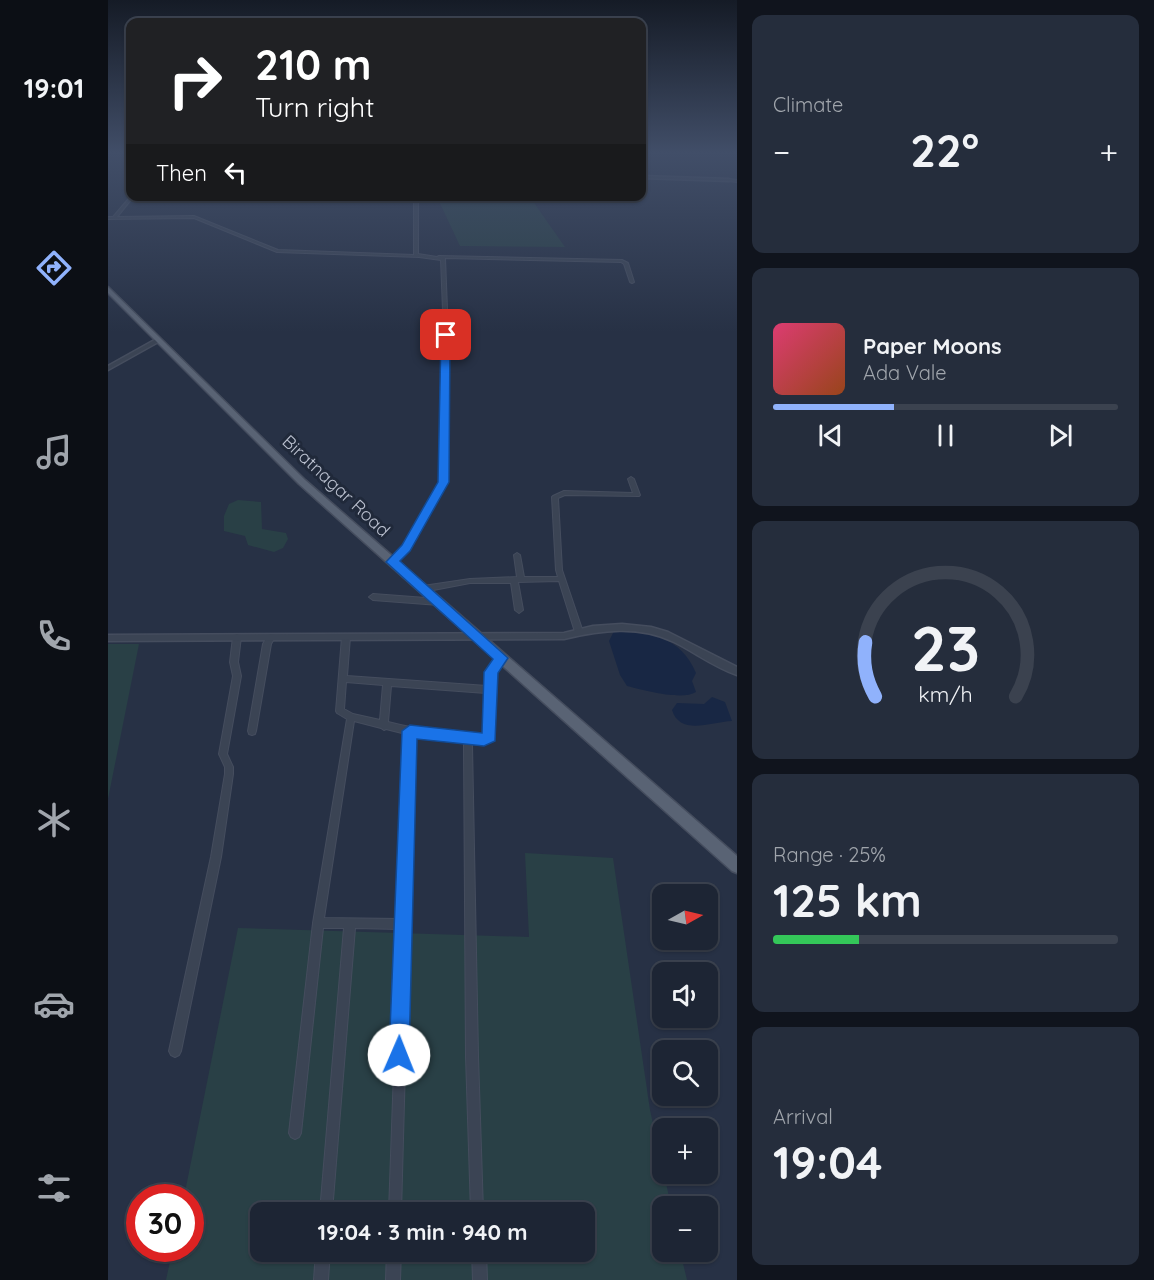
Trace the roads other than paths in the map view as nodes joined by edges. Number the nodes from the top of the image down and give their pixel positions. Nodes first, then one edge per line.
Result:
1 (120, 212) edge
2 (416, 212) edge
3 (115, 217) junction
4 (108, 218) edge
5 (417, 256) junction
6 (439, 257) junction
7 (632, 282) dead end
8 (108, 289) edge
9 (158, 340) junction
10 (108, 368) edge
11 (631, 479) dead end
12 (517, 555) dead end
13 (392, 562) junction
14 (561, 579) junction
15 (517, 580) junction
16 (423, 589) junction
17 (373, 597) dead end
18 (439, 602) junction
19 (519, 610) dead end
20 (579, 632) junction
21 (476, 636) junction
22 (237, 637) junction
23 (271, 637) junction
24 (346, 637) junction
25 (108, 638) edge
26 (501, 658) junction
27 (737, 670) edge
28 (343, 679) junction
29 (387, 682) junction
30 (492, 690) junction
31 (351, 717) junction
32 (384, 726) junction
33 (252, 731) dead end
34 (410, 731) junction
35 (471, 739) junction
36 (737, 866) edge
37 (318, 923) junction
38 (350, 923) junction
39 (402, 924) junction
40 (175, 1051) dead end
41 (295, 1132) dead end
42 (327, 1202) edge
43 (395, 1202) edge
44 (477, 1202) edge
45 (322, 1262) edge
46 (394, 1262) edge
47 (479, 1262) edge
48 (321, 1280) edge
49 (393, 1280) edge
50 (480, 1280) edge

1 - 3 street
2 - 5 street
3 - 4 street
3 - 5 street
5 - 6 street
6 - 7 street
6 - 13 street
8 - 9 main road, Biratnagar Road
9 - 10 street
9 - 13 main road, Biratnagar Road
11 - 14 street
12 - 15 street
13 - 16 main road, Biratnagar Road
14 - 15 street
14 - 20 street
15 - 16 street
15 - 19 street
16 - 18 main road, Biratnagar Road
17 - 18 street
18 - 21 main road, Biratnagar Road
20 - 21 street
20 - 27 street
21 - 24 street
21 - 26 main road, Biratnagar Road
22 - 23 street
22 - 25 street
22 - 40 street
23 - 24 street
23 - 33 street
24 - 28 street
26 - 30 street
26 - 36 main road, Biratnagar Road
28 - 29 street
28 - 31 street
29 - 30 street
29 - 32 street
30 - 35 street
31 - 32 street
31 - 37 street
32 - 34 street
34 - 35 street
34 - 39 street
35 - 44 street
37 - 38 street
37 - 41 street
38 - 39 street
38 - 42 street
39 - 43 street
45 - 48 street
46 - 49 street
47 - 50 street

